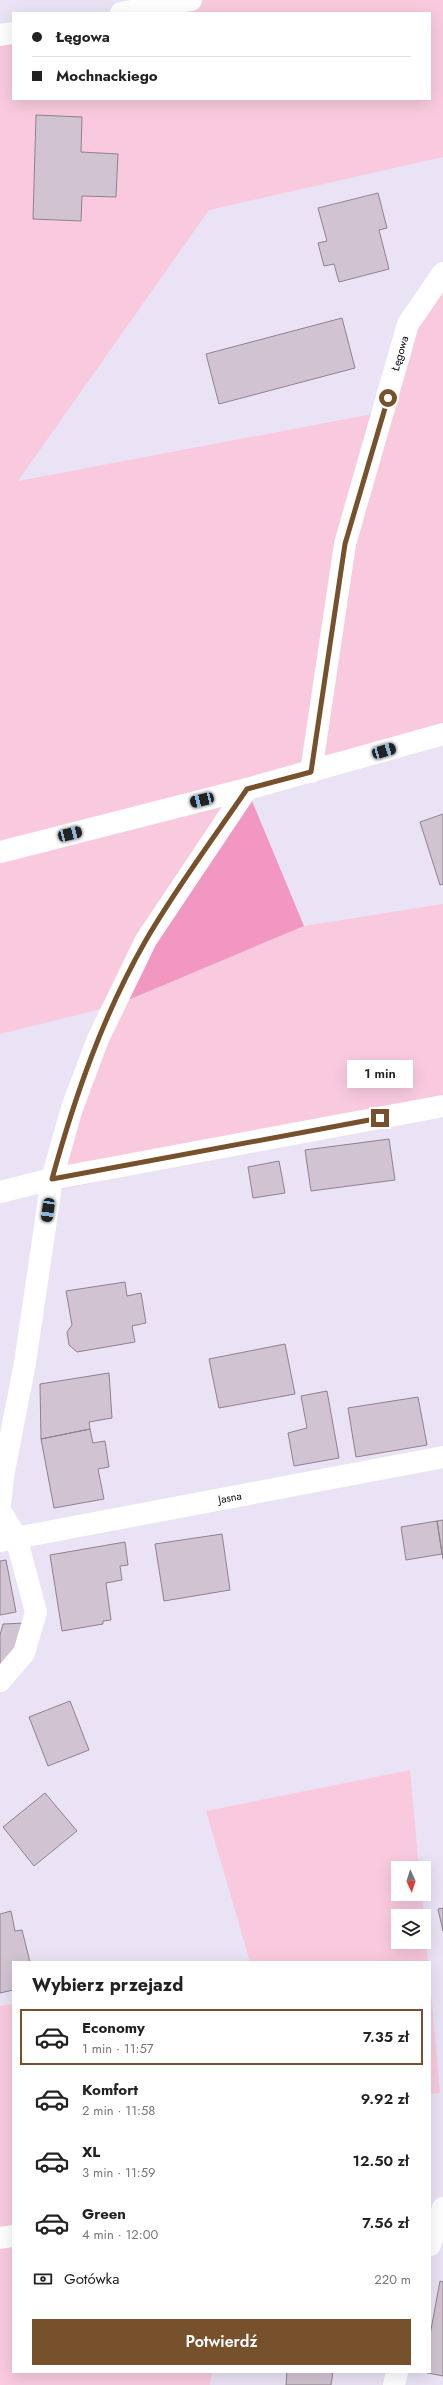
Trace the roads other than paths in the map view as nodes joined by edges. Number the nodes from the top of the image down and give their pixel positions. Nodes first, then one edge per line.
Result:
1 (191, 0) edge
2 (126, 12) edge
3 (12, 33) edge
4 (0, 35) edge
5 (443, 273) edge
6 (443, 734) edge
7 (311, 772) junction
8 (247, 789) junction
9 (0, 852) edge
10 (443, 1106) edge
11 (52, 1179) junction
12 (0, 1192) edge
13 (443, 1457) edge
14 (0, 1508) edge
15 (8, 1539) edge
16 (0, 1681) edge
17 (443, 2208) edge
18 (12, 2236) edge
19 (0, 2238) edge
20 (431, 2242) edge
21 (397, 2373) edge
22 (394, 2385) edge

1 - 2 street
3 - 4 street
5 - 7 street, Łęgowa
6 - 7 street
7 - 8 street
8 - 9 street
8 - 11 street
10 - 11 street
11 - 12 street
11 - 14 street
13 - 15 street, Jasna
14 - 15 street
15 - 16 street
17 - 20 street
18 - 19 street
21 - 22 street

